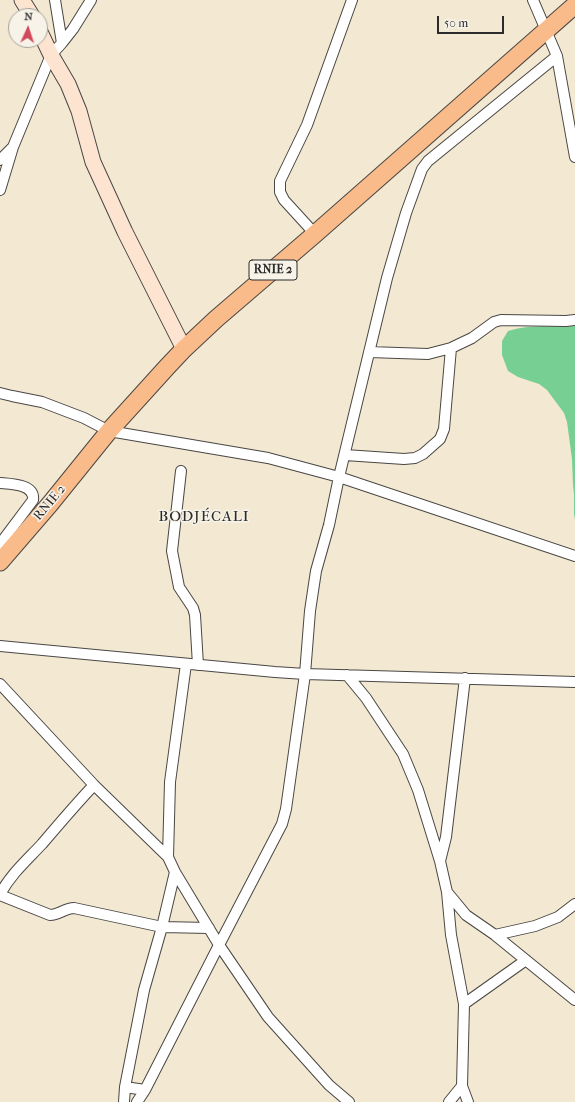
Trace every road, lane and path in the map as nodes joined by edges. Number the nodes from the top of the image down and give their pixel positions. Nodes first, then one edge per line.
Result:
1 (55, 0) edge
2 (91, 0) edge
3 (352, 0) edge
4 (533, 0) edge
5 (575, 5) edge
6 (546, 31) junction
7 (62, 43) junction
8 (48, 48) edge
9 (51, 55) junction
10 (557, 56) junction
11 (13, 147) junction
12 (575, 157) edge
13 (0, 160) edge
14 (0, 190) edge
15 (315, 234) junction
16 (575, 320) edge
17 (451, 348) junction
18 (184, 350) junction
19 (369, 352) junction
20 (0, 393) edge
21 (109, 431) junction
22 (344, 455) junction
23 (181, 471) dead end
24 (339, 477) junction
25 (0, 483) edge
26 (0, 544) edge
27 (575, 556) edge
28 (0, 562) edge
29 (0, 646) edge
30 (186, 664) junction
31 (198, 665) junction
32 (305, 674) junction
33 (347, 675) junction
34 (465, 678) junction
35 (575, 682) edge
36 (0, 684) edge
37 (94, 785) junction
38 (168, 857) junction
39 (440, 861) junction
40 (175, 872) junction
41 (447, 892) junction
42 (0, 894) edge
43 (575, 904) edge
44 (162, 927) junction
45 (209, 928) junction
46 (495, 935) junction
47 (219, 944) junction
48 (526, 960) junction
49 (575, 1000) edge
50 (464, 1004) junction
51 (462, 1086) junction
52 (125, 1087) junction
53 (145, 1090) junction
54 (124, 1102) edge
55 (137, 1102) edge
56 (349, 1102) edge
57 (450, 1102) edge
58 (468, 1102) edge

1 - 7 street
2 - 7 street
3 - 15 street
4 - 6 street
5 - 6 main road, RNIE 2 / RNIE 2
6 - 10 street
6 - 15 main road, RNIE 2 / RNIE 2
7 - 9 street
8 - 9 street
9 - 11 street
9 - 18 street
10 - 12 street
10 - 19 street
11 - 13 street
11 - 14 street
15 - 18 main road, RNIE 2 / RNIE 2
16 - 17 street
17 - 19 street
17 - 22 street
18 - 21 main road, RNIE 2 / RNIE 2
19 - 22 street
20 - 21 street
21 - 24 street
21 - 28 main road, RNIE 2 / RNIE 2
22 - 24 street
23 - 31 street
24 - 27 street
24 - 32 street
25 - 26 street
29 - 30 street
30 - 31 street
30 - 38 street
31 - 32 street
32 - 33 street
32 - 47 street
33 - 34 street
33 - 39 street
34 - 35 street
34 - 39 street
36 - 37 street
37 - 38 street
37 - 42 street
38 - 40 street
39 - 41 street
40 - 44 street
40 - 45 street
41 - 46 street
41 - 50 street
42 - 44 street
43 - 46 street
44 - 45 street
44 - 52 street
45 - 47 street
46 - 48 street
47 - 53 street
47 - 56 street
48 - 49 street
48 - 50 street
50 - 51 street
51 - 57 street
51 - 58 street
52 - 53 street
52 - 54 street
53 - 55 street

